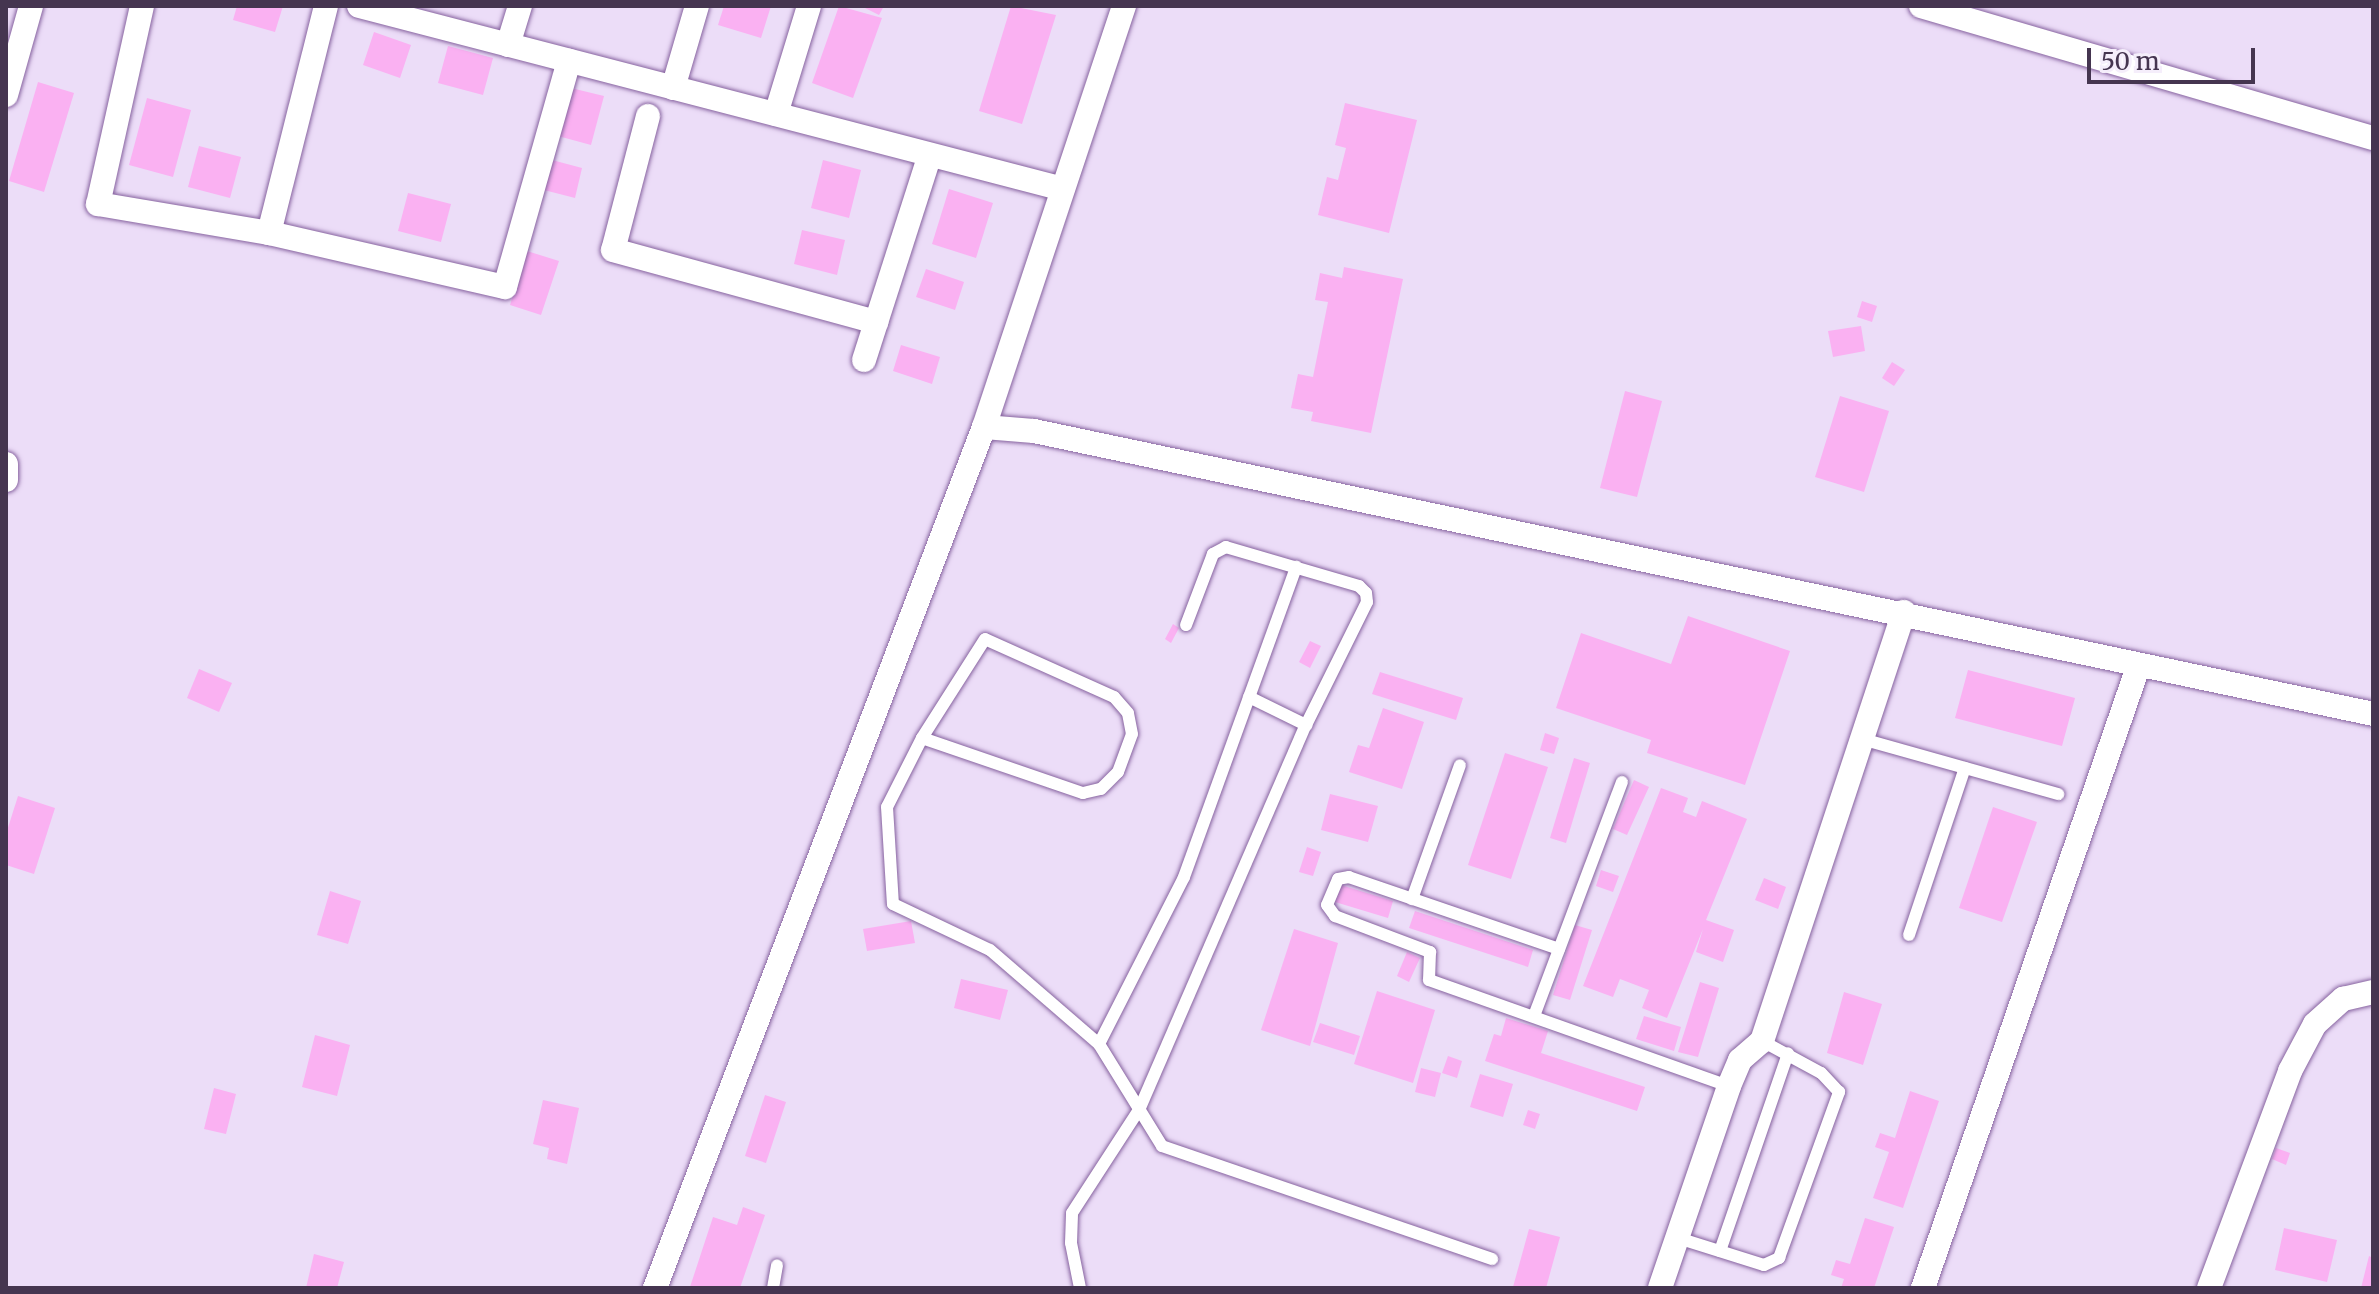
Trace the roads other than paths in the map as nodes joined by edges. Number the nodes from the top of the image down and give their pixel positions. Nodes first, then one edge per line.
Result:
1 (31, 6) edge
2 (142, 6) edge
3 (326, 6) edge
4 (359, 6) edge
5 (520, 6) edge
6 (697, 6) edge
7 (809, 6) edge
8 (1124, 6) edge
9 (1921, 6) edge
10 (508, 45) junction
11 (569, 61) junction
12 (673, 88) junction
13 (6, 94) edge
14 (776, 114) junction
15 (648, 116) dead end
16 (2373, 138) edge
17 (930, 155) junction
18 (1063, 189) junction
19 (269, 233) junction
20 (876, 322) junction
21 (864, 360) dead end
22 (984, 427) junction
23 (6, 464) edge
24 (6, 480) edge
25 (1296, 567) junction
26 (1904, 612) junction
27 (1186, 625) dead end
28 (2138, 667) junction
29 (1249, 697) junction
30 (2373, 714) edge
31 (1306, 725) junction
32 (922, 738) junction
33 (1862, 739) junction
34 (1460, 765) dead end
35 (1965, 768) junction
36 (1622, 782) dead end
37 (2058, 794) dead end
38 (1412, 899) junction
39 (1909, 935) dead end
40 (1559, 949) junction
41 (2373, 992) edge
42 (1534, 1016) junction
43 (1762, 1041) junction
44 (1099, 1044) junction
45 (1788, 1053) junction
46 (1729, 1086) junction
47 (1139, 1110) junction
48 (1678, 1238) junction
49 (1720, 1251) junction
50 (1492, 1259) dead end
51 (777, 1265) dead end
52 (655, 1288) edge
53 (773, 1288) edge
54 (1080, 1288) edge
55 (1660, 1288) edge
56 (1923, 1288) edge
57 (2209, 1288) edge

1 - 13 street
2 - 19 street
3 - 19 street
4 - 10 street
5 - 10 street
6 - 12 street
7 - 14 street
8 - 18 street
9 - 16 street
10 - 11 street
11 - 12 street
11 - 19 street
12 - 14 street
14 - 17 street
15 - 20 street
17 - 18 street
17 - 20 street
18 - 22 street
20 - 21 street
22 - 26 street
22 - 52 street
23 - 24 street
25 - 27 lane
25 - 29 lane
25 - 31 lane
26 - 28 street
26 - 33 street
28 - 30 street
28 - 56 street
29 - 31 lane
29 - 44 lane
31 - 47 lane
32 - 32 lane
32 - 44 lane
33 - 35 lane
33 - 43 street
34 - 38 lane
35 - 37 lane
35 - 39 lane
36 - 40 lane
38 - 40 lane
38 - 42 lane
40 - 42 lane
41 - 57 street
42 - 46 lane
43 - 45 lane
43 - 46 street
44 - 47 lane
45 - 49 lane
45 - 49 lane
46 - 48 street
47 - 50 lane
47 - 54 lane
48 - 49 lane
48 - 55 street
51 - 53 lane

